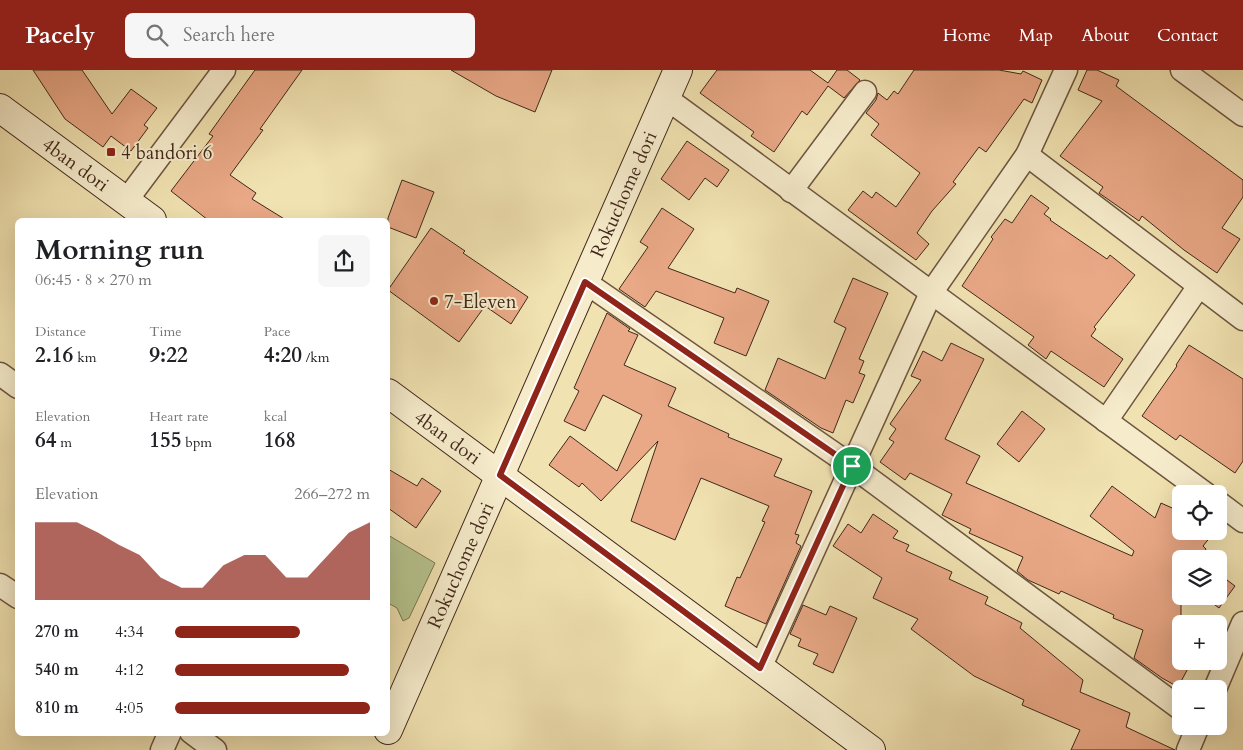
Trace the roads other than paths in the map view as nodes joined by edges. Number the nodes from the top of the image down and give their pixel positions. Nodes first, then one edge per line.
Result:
1 (224, 70) edge
2 (678, 70) edge
3 (1066, 70) edge
4 (1182, 70) edge
5 (865, 92) dead end
6 (666, 98) junction
7 (0, 108) edge
8 (1243, 115) edge
9 (1027, 155) junction
10 (791, 191) junction
11 (126, 200) junction
12 (149, 218) edge
13 (585, 282) junction
14 (1199, 286) junction
15 (931, 293) junction
16 (1243, 319) edge
17 (0, 374) edge
18 (15, 385) edge
19 (390, 394) edge
20 (1106, 421) junction
21 (852, 466) junction
22 (500, 475) junction
23 (1194, 485) edge
24 (1227, 509) edge
25 (1243, 521) edge
26 (0, 585) edge
27 (15, 595) edge
28 (1243, 623) edge
29 (760, 668) junction
30 (1218, 680) edge
31 (1172, 702) edge
32 (390, 724) edge
33 (1194, 735) edge
34 (168, 736) edge
35 (196, 736) edge
36 (385, 736) edge
37 (162, 750) edge
38 (215, 750) edge
39 (379, 750) edge
40 (871, 750) edge
41 (1188, 750) edge

1 - 11 street
2 - 6 street, Rokuchome dori
3 - 9 street
4 - 8 street
5 - 10 street
6 - 10 street
6 - 13 street, Rokuchome dori
7 - 11 street, 4ban dori
9 - 14 street
9 - 15 street
10 - 15 street
11 - 12 street, 4ban dori
13 - 21 street
13 - 22 street, Rokuchome dori
14 - 16 street
14 - 20 street
15 - 20 street
15 - 21 street
17 - 18 street
19 - 22 street, 4ban dori
20 - 23 street
21 - 29 street
21 - 31 street
22 - 29 street, 4ban dori
22 - 32 street, Rokuchome dori
24 - 25 street
26 - 27 street
28 - 30 street
29 - 40 street, 4ban dori
33 - 41 street
34 - 37 street
35 - 38 street
36 - 39 street, Rokuchome dori

